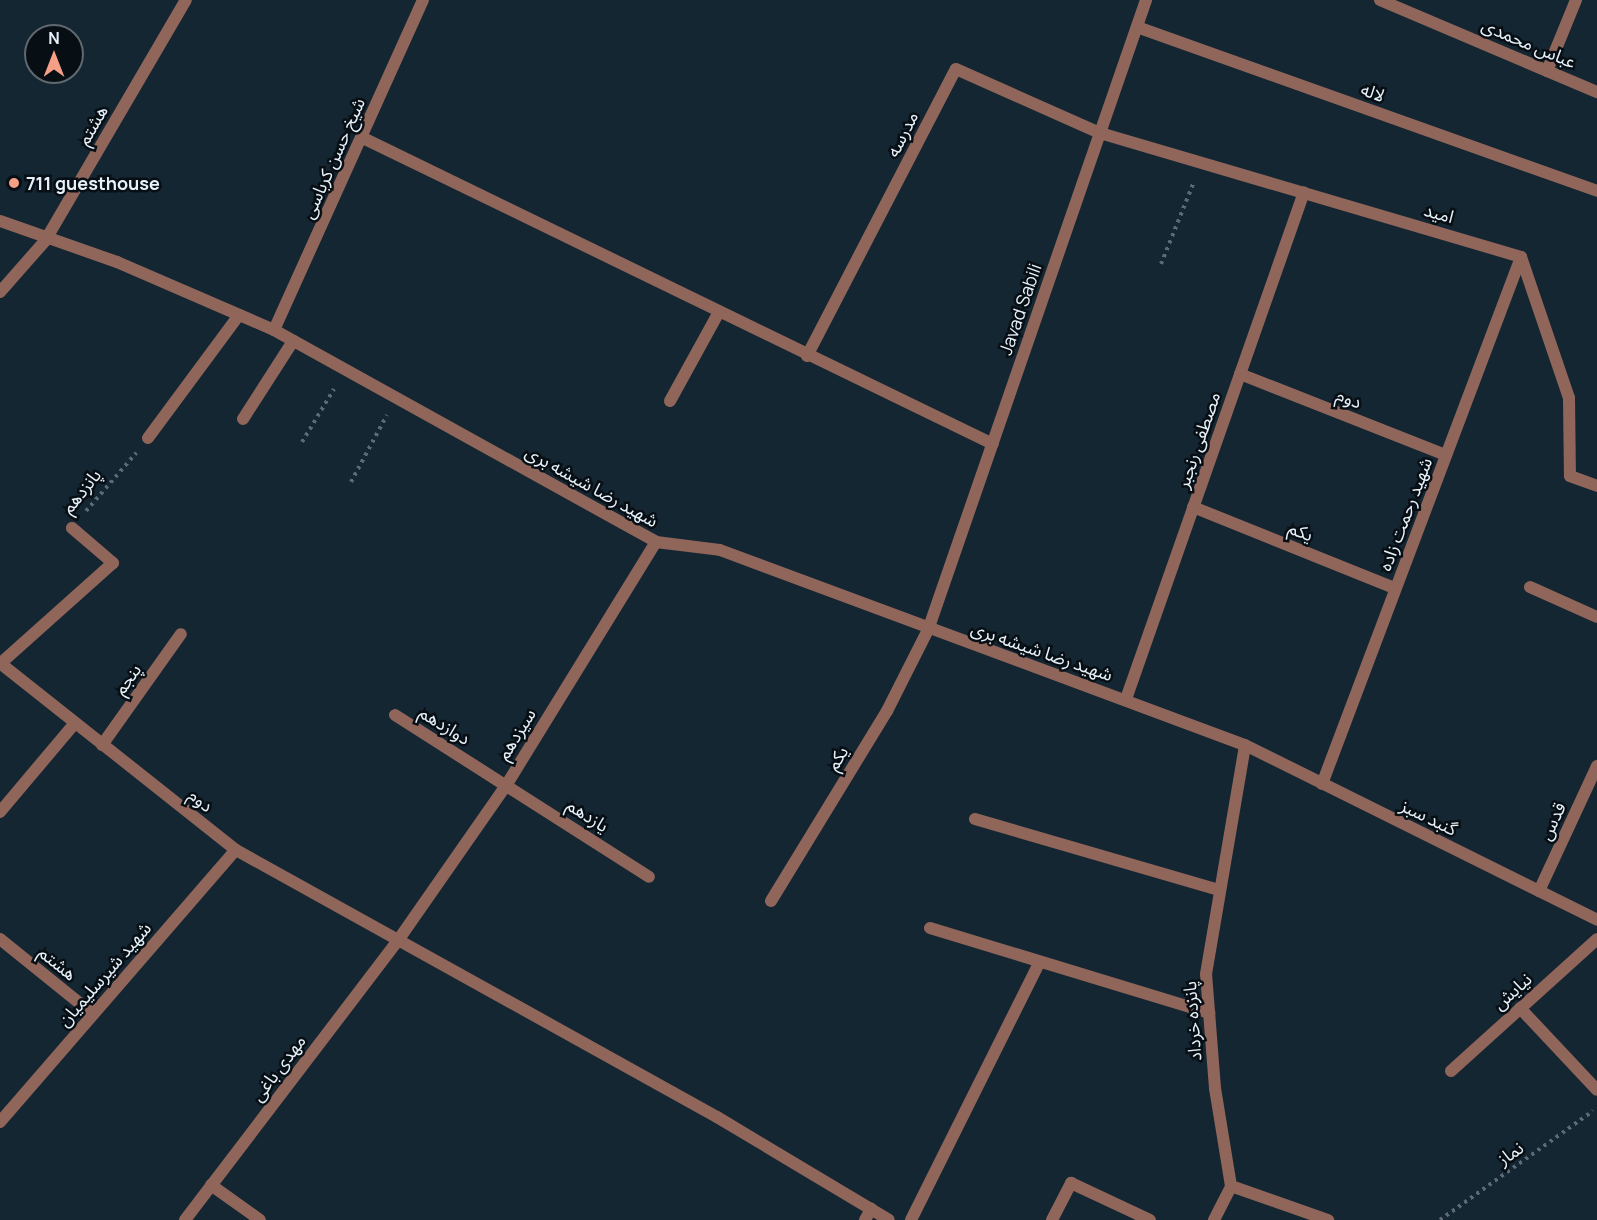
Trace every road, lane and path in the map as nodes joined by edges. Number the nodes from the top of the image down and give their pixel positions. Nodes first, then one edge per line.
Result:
1 (186, 0) edge
2 (423, 0) edge
3 (1146, 0) edge
4 (1380, 0) edge
5 (1576, 0) edge
6 (1137, 27) junction
7 (1547, 71) junction
8 (1597, 92) edge
9 (1100, 133) junction
10 (363, 138) junction
11 (1202, 162) junction
12 (1597, 191) edge
13 (1304, 192) junction
14 (0, 221) edge
15 (45, 241) junction
16 (1521, 257) junction
17 (1161, 264) dead end
18 (0, 292) edge
19 (719, 312) junction
20 (239, 315) junction
21 (274, 330) junction
22 (293, 341) junction
23 (807, 356) junction
24 (346, 371) junction
25 (1240, 374) junction
26 (396, 399) junction
27 (670, 400) dead end
28 (243, 419) dead end
29 (148, 438) joint
30 (302, 442) dead end
31 (993, 444) junction
32 (1446, 455) junction
33 (351, 482) dead end
34 (1597, 486) edge
35 (1193, 507) junction
36 (72, 528) joint
37 (656, 542) junction
38 (1530, 587) dead end
39 (1395, 588) junction
40 (1597, 617) edge
41 (928, 630) junction
42 (182, 634) dead end
43 (0, 663) edge
44 (1126, 699) junction
45 (395, 715) dead end
46 (74, 724) junction
47 (102, 745) junction
48 (1245, 745) junction
49 (1597, 766) edge
50 (507, 784) junction
51 (1322, 784) junction
52 (0, 812) edge
53 (975, 819) dead end
54 (236, 850) junction
55 (649, 877) dead end
56 (1220, 890) junction
57 (1539, 891) junction
58 (771, 901) dead end
59 (1597, 920) edge
60 (930, 928) dead end
61 (0, 939) edge
62 (399, 939) junction
63 (1597, 939) edge
64 (1039, 963) junction
65 (1520, 1008) junction
66 (1209, 1013) junction
67 (93, 1014) junction
68 (1451, 1071) dead end
69 (1597, 1090) edge
70 (1597, 1108) edge
71 (0, 1122) edge
72 (211, 1185) junction
73 (1231, 1186) junction
74 (868, 1215) edge
75 (185, 1220) edge
76 (260, 1220) edge
77 (889, 1220) edge
78 (911, 1220) edge
79 (1052, 1220) edge
80 (1150, 1220) edge
81 (1214, 1220) edge
82 (1328, 1220) edge
83 (1440, 1220) edge

1 - 15 street, هشتم
2 - 10 street, شیخ حسن کرباسی
3 - 6 street, Javad Sabili
4 - 7 street, عباس محمدی
5 - 7 street
6 - 9 street, Javad Sabili
6 - 12 street, لاله
7 - 8 street, عباس محمدی
9 - 11 street, امید
9 - 23 street, مدرسه
9 - 31 street, Javad Sabili
10 - 19 street
10 - 21 street, شیخ حسن کرباسی
11 - 13 street, امید
11 - 17 path
13 - 16 street, امید
13 - 25 street, مصطفی رنجبر
14 - 15 street, شهید رضا شیشه بری
15 - 18 street, هشتم
15 - 20 street, شهید رضا شیشه بری
16 - 32 street, شهید رحمت زاده
16 - 34 street
19 - 23 street
19 - 27 street
20 - 21 street, شهید رضا شیشه بری
20 - 29 street
21 - 22 street, شهید رضا شیشه بری
22 - 24 street, شهید رضا شیشه بری
22 - 28 street
23 - 31 street
24 - 26 street, شهید رضا شیشه بری
24 - 30 path
25 - 32 street, دوم
25 - 35 street, مصطفی رنجبر
26 - 33 path
26 - 37 street, شهید رضا شیشه بری
29 - 36 path, پانزدهم
31 - 41 street, Javad Sabili
32 - 39 street, شهید رحمت زاده
35 - 39 street, یکم
35 - 44 street, مصطفی رنجبر
36 - 43 street, پانزدهم
37 - 41 street, شهید رضا شیشه بری
37 - 50 street, سیزدهم
38 - 40 street
39 - 51 street, شهید رحمت زاده
41 - 44 street, شهید رضا شیشه بری
41 - 58 street, یکم
42 - 47 street, پنجم
43 - 46 street, دوم
44 - 48 street, شهید رضا شیشه بری
45 - 50 street, دوازدهم
46 - 47 street, دوم
46 - 52 street
47 - 54 street, دوم
48 - 51 street, گنبد سبز
48 - 56 street, پانزده خرداد
49 - 57 street, قدس
50 - 55 street, یازدهم
50 - 62 street, سیزدهم
51 - 57 street, گنبد سبز
53 - 56 street
54 - 62 street, دوم
54 - 67 street, شهید شیرسلیمیان
56 - 66 street, پانزده خرداد
57 - 59 street, گنبد سبز
60 - 64 street
61 - 67 street, هشتم
62 - 72 street, مهدی باغی
62 - 74 street, دوم
63 - 65 street, نیایش
64 - 66 street
64 - 78 street
65 - 68 street, نیایش
65 - 69 street
66 - 73 street, پانزده خرداد
67 - 71 street, شهید شیرسلیمیان
70 - 83 path, نماز
72 - 75 street, مهدی باغی
72 - 76 street
73 - 81 street
73 - 82 street
74 - 77 street, دوم
79 - 80 street

